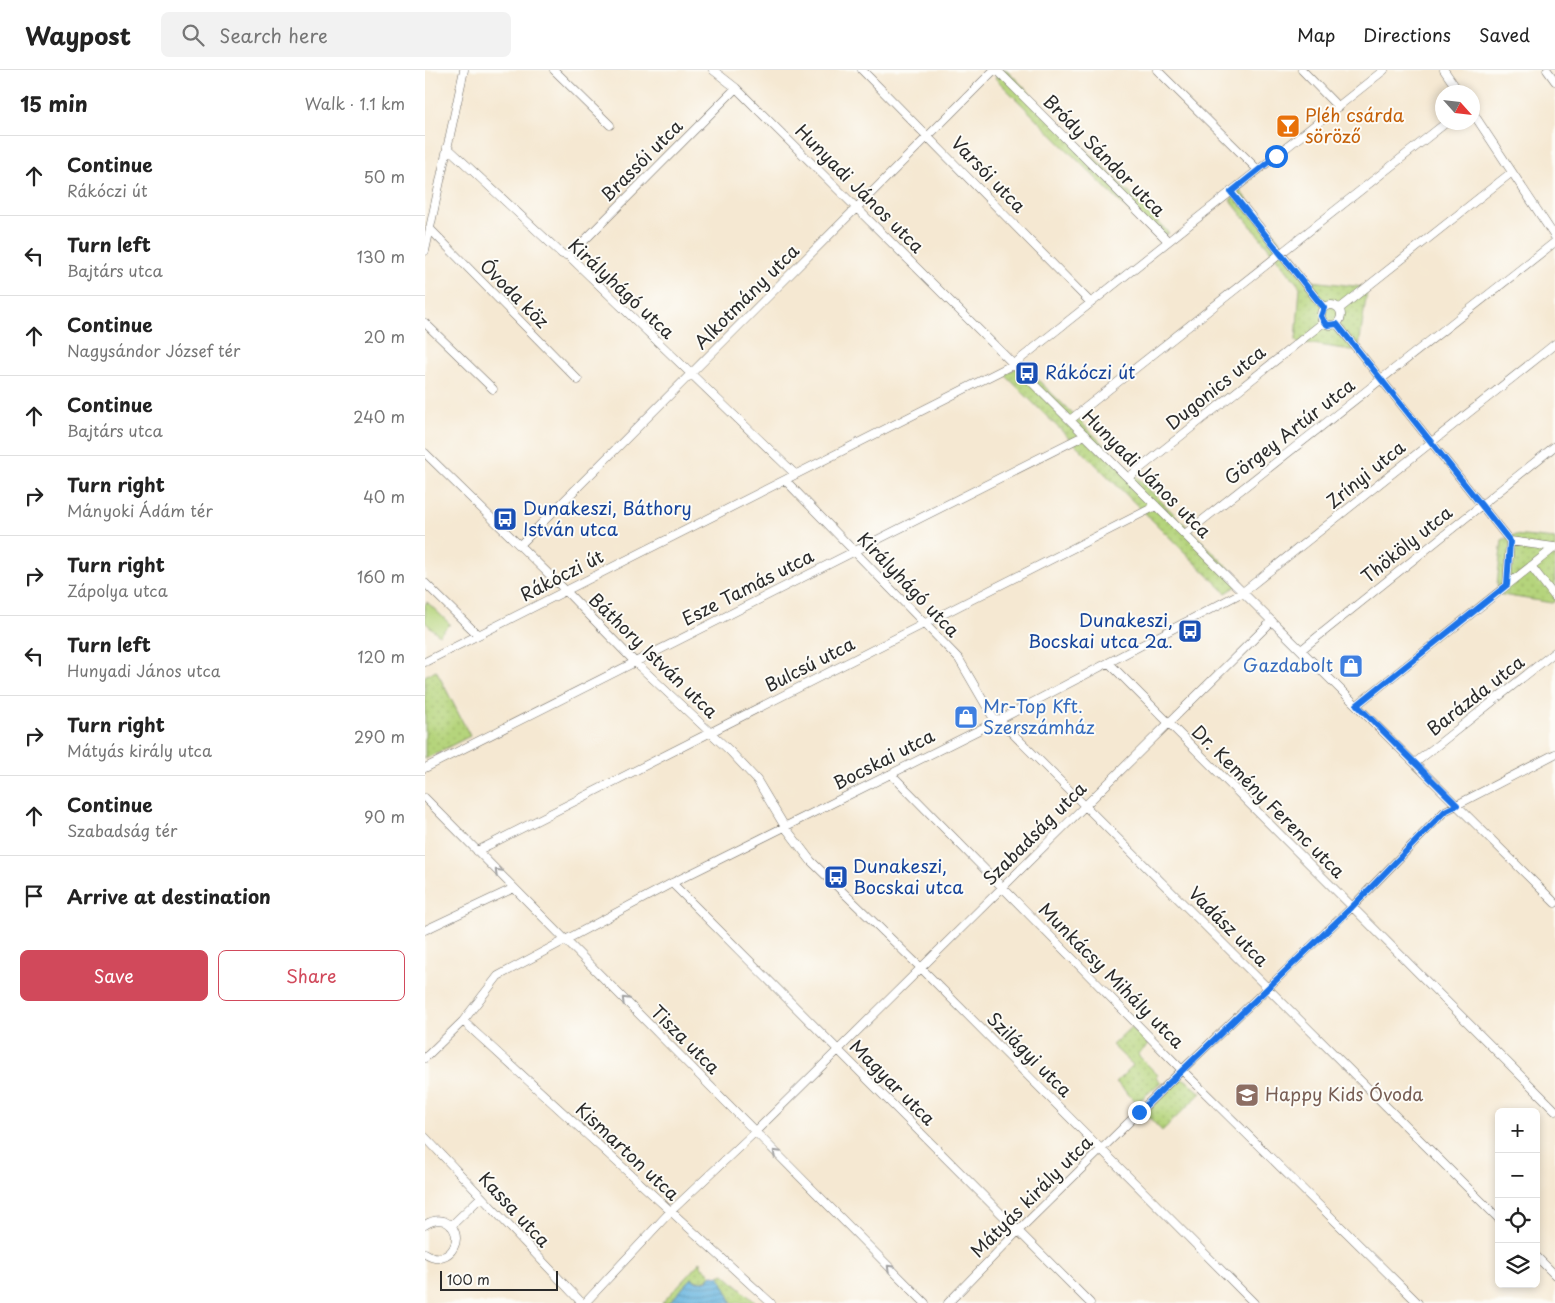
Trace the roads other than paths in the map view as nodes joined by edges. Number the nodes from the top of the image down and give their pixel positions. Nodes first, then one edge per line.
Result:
1 (464, 70) edge
2 (553, 70) edge
3 (713, 70) edge
4 (862, 70) edge
5 (996, 70) edge
6 (1157, 70) edge
7 (1302, 70) edge
8 (1384, 70) edge
9 (1444, 70) edge
10 (1547, 70) edge
11 (1555, 81) edge
12 (1454, 85) edge
13 (736, 88) junction
14 (1338, 106) junction
15 (1480, 124) edge
16 (609, 125) dead end
17 (1437, 130) edge
18 (928, 136) junction
19 (447, 147) junction
20 (1259, 170) junction
21 (1512, 172) junction
22 (1231, 192) junction
23 (857, 208) junction
24 (430, 229) junction
25 (1555, 237) edge
26 (1168, 242) junction
27 (1555, 242) edge
28 (425, 251) edge
29 (1281, 254) junction
30 (569, 256) junction
31 (1091, 302) junction
32 (1324, 308) junction
33 (1339, 309) junction
34 (1324, 322) junction
35 (425, 323) edge
36 (1337, 324) junction
37 (1555, 344) edge
38 (1014, 364) junction
39 (691, 374) junction
40 (1381, 379) junction
41 (578, 380) dead end
42 (493, 388) dead end
43 (1070, 420) junction
44 (1085, 435) junction
45 (1431, 442) junction
46 (1555, 446) edge
47 (425, 453) edge
48 (795, 474) junction
49 (1128, 478) junction
50 (785, 480) junction
51 (1481, 505) junction
52 (1156, 506) junction
53 (1185, 534) junction
54 (1510, 541) junction
55 (520, 546) junction
56 (1555, 547) edge
57 (855, 551) junction
58 (1531, 566) junction
59 (425, 582) edge
60 (1507, 585) junction
61 (566, 591) junction
62 (1243, 592) junction
63 (1555, 597) edge
64 (1273, 621) junction
65 (925, 623) junction
66 (478, 635) junction
67 (1301, 650) junction
68 (1555, 652) edge
69 (425, 662) edge
70 (635, 662) junction
71 (1109, 663) junction
72 (1357, 705) junction
73 (997, 721) junction
74 (1169, 724) junction
75 (711, 732) junction
76 (1552, 756) edge
77 (1415, 763) junction
78 (1555, 764) edge
79 (425, 768) edge
80 (891, 774) junction
81 (425, 798) edge
82 (1457, 805) junction
83 (1085, 806) junction
84 (785, 827) junction
85 (477, 851) junction
86 (673, 883) junction
87 (513, 888) junction
88 (1003, 888) junction
89 (1555, 903) edge
90 (1352, 907) junction
91 (425, 930) edge
92 (565, 939) junction
93 (921, 968) junction
94 (1268, 988) junction
95 (463, 1021) junction
96 (838, 1050) junction
97 (425, 1058) edge
98 (1182, 1070) junction
99 (1555, 1110) edge
100 (755, 1132) junction
101 (425, 1137) edge
102 (1101, 1150) junction
103 (481, 1197) junction
104 (669, 1212) junction
105 (1495, 1215) edge
106 (425, 1225) edge
107 (451, 1226) junction
108 (1018, 1231) junction
109 (425, 1253) edge
110 (1540, 1260) edge
111 (1555, 1275) edge
112 (583, 1303) edge
113 (771, 1303) edge
114 (925, 1303) edge
115 (948, 1303) edge
116 (1090, 1303) edge
117 (1254, 1303) edge
118 (1418, 1303) edge

1 - 19 street
2 - 16 street
3 - 13 street, Hunyadi János utca
4 - 18 street, Varsói utca
5 - 18 street, Alkotmány utca
5 - 26 street, Bródy Sándor utca
6 - 20 street
7 - 14 street
8 - 14 street, Rákóczi út
9 - 12 street
10 - 11 street
13 - 23 street, Hunyadi János utca
13 - 30 street, Brassói utca
14 - 20 street, Rákóczi út
15 - 21 street
17 - 29 street
18 - 23 street, Alkotmány utca
18 - 31 street, Varsói utca
19 - 24 street
19 - 30 street, Királyhágó utca
20 - 22 street, Rákóczi út
21 - 25 street
21 - 33 street
22 - 26 street, Rákóczi út
22 - 29 street
23 - 38 street, Hunyadi János utca
23 - 39 street, Alkotmány utca
24 - 28 street
24 - 41 street, Óvoda köz
26 - 31 street, Rákóczi út
27 - 40 street, Görgey Artúr utca
29 - 32 street
29 - 43 street
30 - 39 street, Királyhágó utca
31 - 38 street, Rákóczi út
32 - 33 street
32 - 34 street
33 - 36 street
34 - 36 street
34 - 49 street, Dugonics utca
35 - 42 street
36 - 40 street
37 - 45 street, Zrínyi utca
38 - 43 street, Hunyadi János utca
38 - 48 street, Rákóczi út
39 - 48 street, Királyhágó utca
39 - 55 street, Alkotmány utca
40 - 45 street
40 - 53 street, Görgey Artúr utca
43 - 44 street, Hunyadi János utca
44 - 49 street, Hunyadi János utca
44 - 57 street, Esze Tamás utca
45 - 51 street
45 - 62 street, Zrínyi utca
46 - 51 street, Thököly utca
47 - 55 street, Báthory István utca
48 - 50 street, Rákóczi út
49 - 52 street, Hunyadi János utca
50 - 57 street, Királyhágó utca
50 - 61 street, Rákóczi út
51 - 54 street
51 - 67 street, Thököly utca
52 - 53 street, Hunyadi János utca
52 - 65 street, Bulcsú utca
53 - 62 street, Hunyadi János utca
54 - 56 street
54 - 60 street
55 - 61 street, Báthory István utca
56 - 58 street
57 - 65 street, Királyhágó utca
57 - 70 street, Esze Tamás utca
58 - 60 street
58 - 63 street
59 - 66 street
60 - 72 street
61 - 66 street, Rákóczi út
61 - 70 street, Báthory István utca
62 - 64 street, Hunyadi János utca
62 - 71 street, Bocskai utca
64 - 67 street, Hunyadi János utca
64 - 74 street, Szabadság utca
65 - 73 street, Királyhágó utca
65 - 75 street, Bulcsú utca
66 - 69 street, Rákóczi út
67 - 72 street, Hunyadi János utca
68 - 77 street, Barázda utca
70 - 75 street, Báthory István utca
70 - 79 street, Esze Tamás utca
71 - 73 street, Bocskai utca
71 - 74 street, Dr. Kemény Ferenc utca
72 - 77 street, Hunyadi János utca
73 - 80 street, Bocskai utca
73 - 83 street, Vadász utca
74 - 83 street, Szabadság utca
74 - 90 street, Dr. Kemény Ferenc utca
75 - 84 street, Báthory István utca
75 - 85 street, Bulcsú utca
76 - 78 street
76 - 82 street
77 - 82 street, Hunyadi János utca
80 - 84 street, Bocskai utca
80 - 88 street, Munkácsy Mihály utca
81 - 85 street, Tisza utca
82 - 89 street, Hunyadi János utca
82 - 90 street
83 - 88 street, Szabadság utca
83 - 94 street, Vadász utca
84 - 86 street, Bocskai utca
84 - 93 street, Szilágyi utca
87 -> 85 street, Tisza utca
86 - 92 street, Bocskai utca
86 - 96 street, Magyar utca
87 - 91 street
87 - 92 street, Tisza utca
88 - 93 street, Szabadság utca
88 - 98 street, Munkácsy Mihály utca
90 - 94 street
90 - 99 street, Dr. Kemény Ferenc utca
92 - 95 street, Bocskai utca
100 -> 92 street, Tisza utca
93 - 96 street, Szabadság utca
93 - 102 street, Szilágyi utca
94 - 98 street, Mátyás király utca
94 - 105 street, Vadász utca
95 - 97 street, Bocskai utca
95 - 104 street, Kismarton utca
96 - 100 street, Szabadság utca
96 - 108 street, Magyar utca
98 - 102 street, Mátyás király utca
98 - 118 street, Munkácsy Mihály utca
100 - 104 street, Szabadság utca
114 -> 100 street, Tisza utca
101 - 103 street, Kassa utca
102 - 108 street, Mátyás király utca
102 - 117 street, Szilágyi utca
103 - 107 street
103 - 112 street, Kassa utca
104 - 112 street, Szabadság utca
104 - 113 street, Kismarton utca
106 - 107 street
107 - 109 street
108 - 115 street, Mátyás király utca
108 - 116 street, Magyar utca
110 - 111 street

